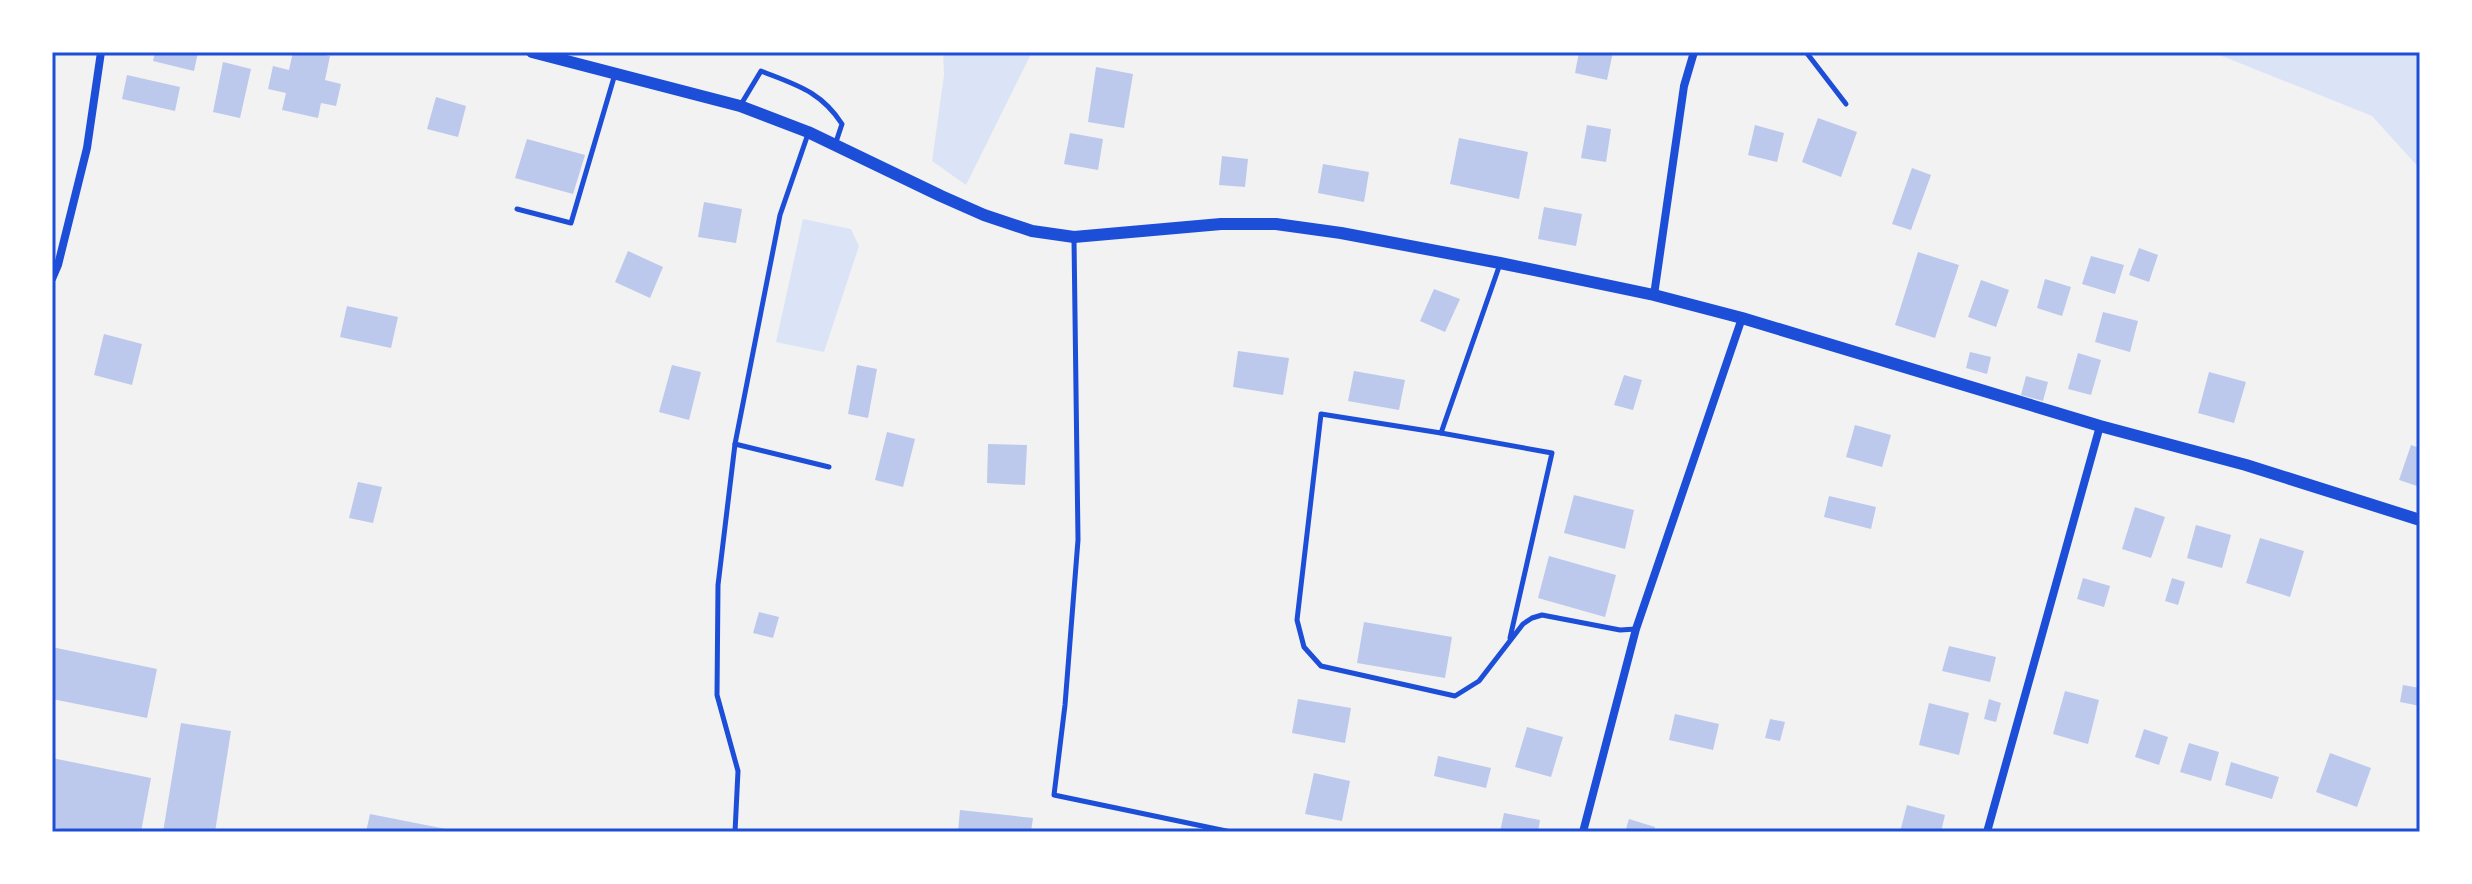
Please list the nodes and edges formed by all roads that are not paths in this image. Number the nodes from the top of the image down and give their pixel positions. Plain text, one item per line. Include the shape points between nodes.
1 (101, 52) edge
2 (532, 52) edge
3 (1694, 52) edge
4 (1806, 52) edge
5 (615, 73) junction
6 (1846, 104) dead end
7 (740, 106) junction
8 (808, 132) junction
9 (835, 146) junction
10 (517, 209) dead end
11 (1074, 237) junction
12 (1500, 263) junction
13 (52, 279) edge
14 (1654, 295) junction
15 (1742, 318) junction
16 (2100, 426) junction
17 (1441, 433) junction
18 (735, 444) junction
19 (829, 467) dead end
20 (2420, 520) edge
21 (1636, 629) junction
22 (1509, 642) junction
23 (735, 832) edge
24 (1231, 832) edge
25 (1583, 832) edge
26 (1987, 832) edge

1 - 13 street via 87,148
2 - 5 street
3 - 14 street via 1684,86
4 - 6 lane
5 - 7 street
5 - 10 lane via 571,223
7 - 8 street
7 - 9 lane via 761,71 813,91 842,124
8 - 9 street
8 - 18 lane via 780,215
9 - 11 street via 984,215 1032,231
11 - 12 street via 1276,224
11 - 24 lane via 1078,540 1054,795
12 - 14 street
12 - 17 lane
14 - 15 street
15 - 16 street
15 - 21 street
16 - 20 street
16 - 26 street
17 - 22 lane via 1552,453
17 - 22 lane via 1321,414 1297,620 1304,647 1321,666 1455,696 1479,681
18 - 19 lane
18 - 23 lane via 718,585 717,695 738,771
21 - 22 lane via 1542,615 1523,624
21 - 25 street

